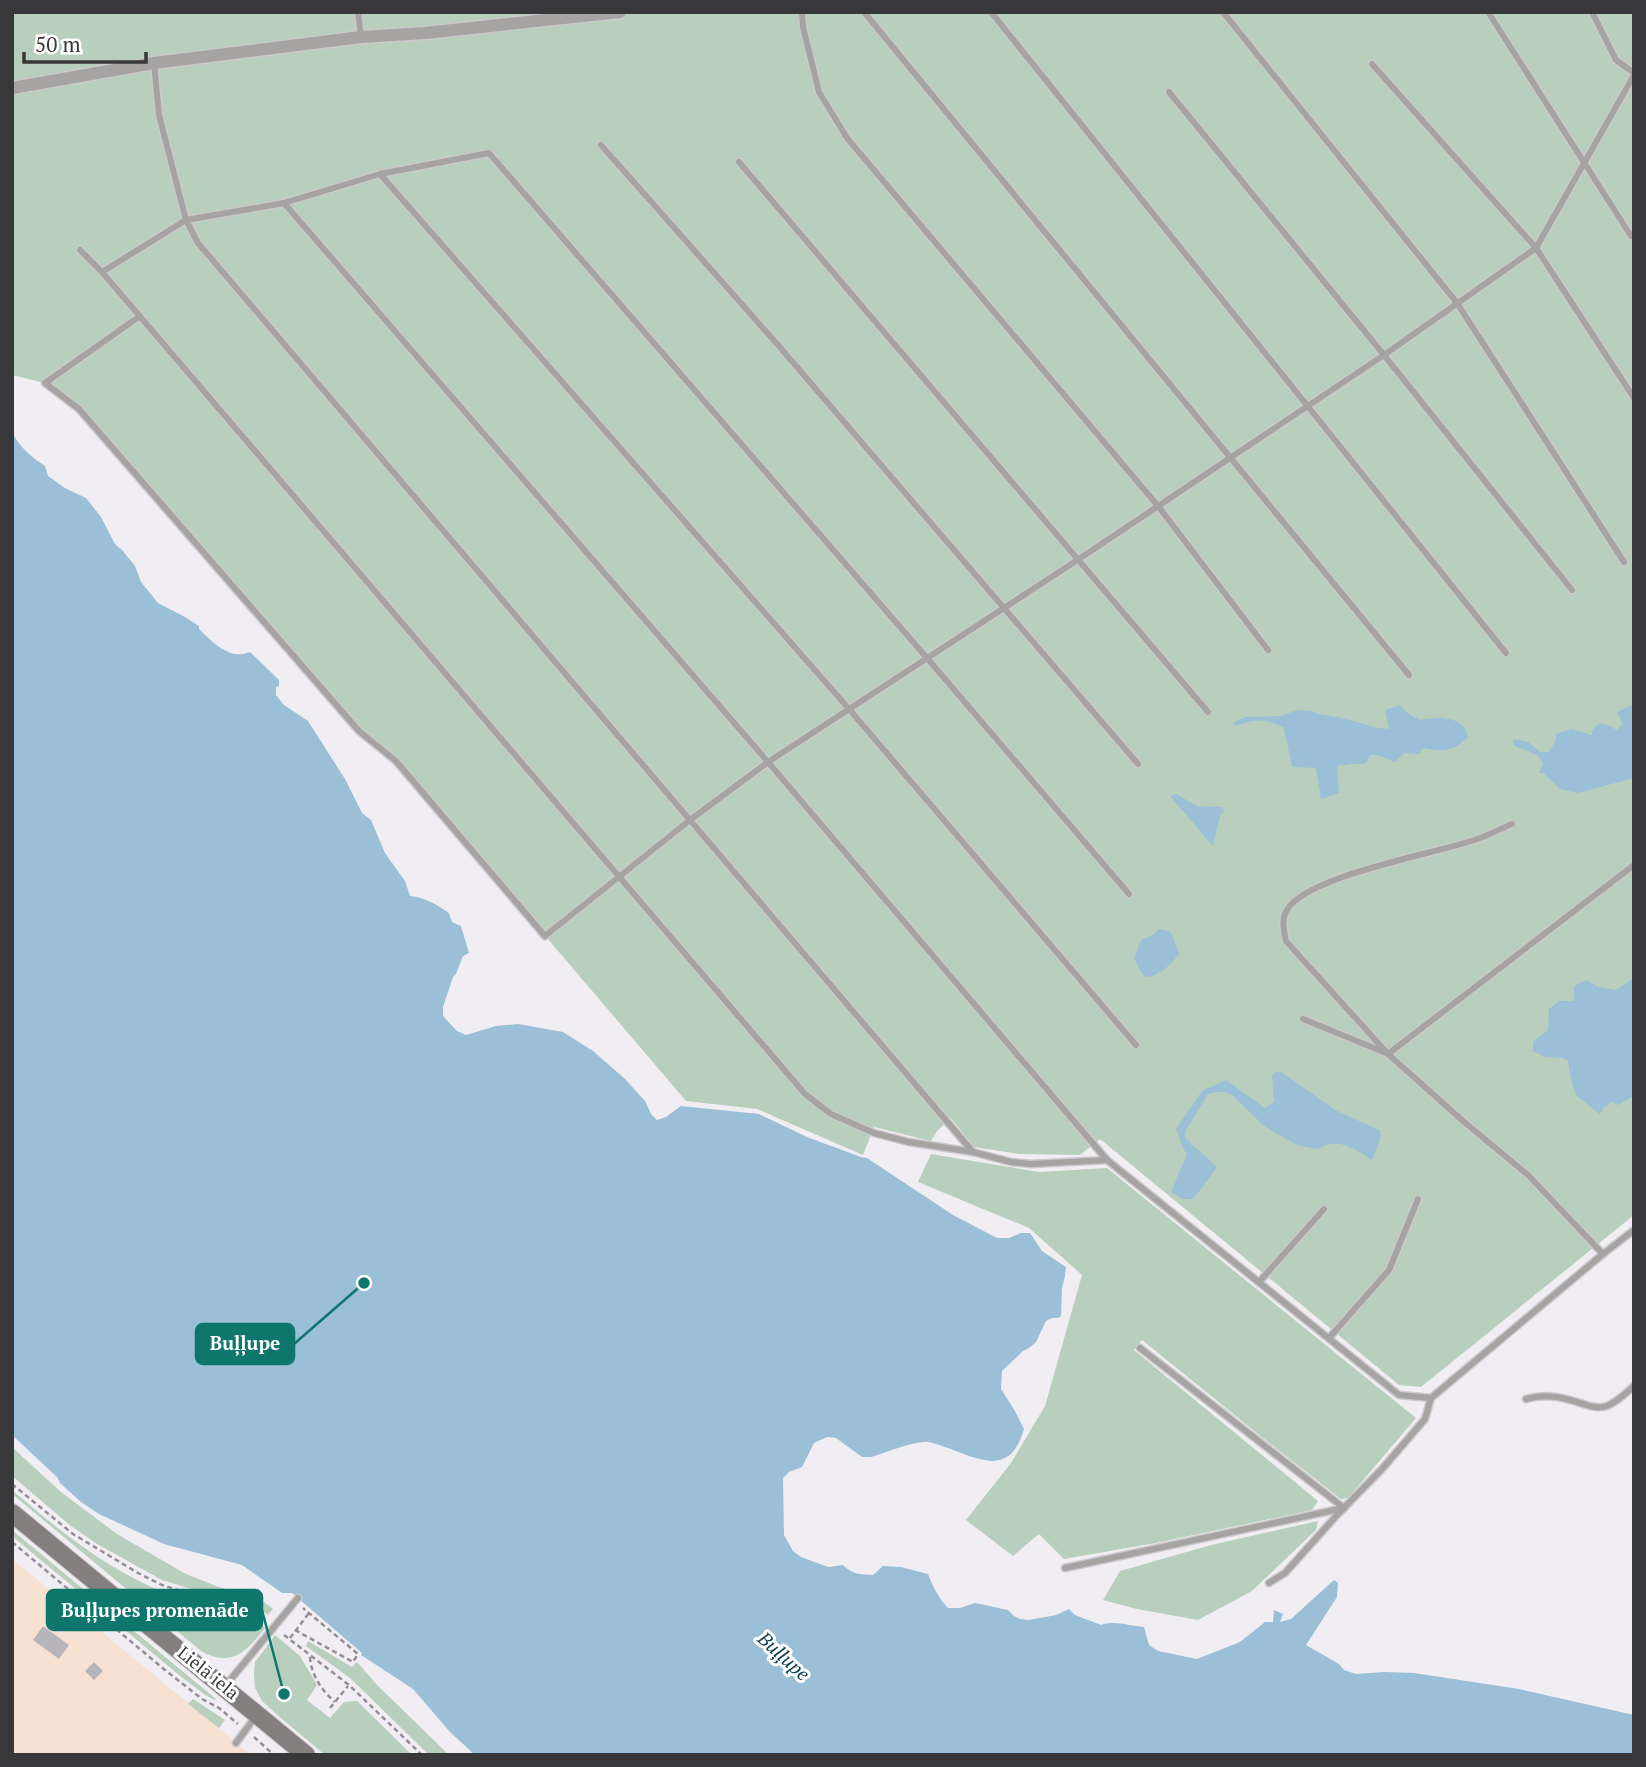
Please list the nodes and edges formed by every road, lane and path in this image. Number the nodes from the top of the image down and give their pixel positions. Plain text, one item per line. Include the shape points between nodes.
1 (358, 12) edge
2 (620, 12) edge
3 (802, 12) edge
4 (864, 12) edge
5 (991, 12) edge
6 (1223, 12) edge
7 (1488, 12) edge
8 (1591, 12) edge
9 (360, 37) junction
10 (154, 64) junction
11 (1372, 64) dead end
12 (1634, 74) edge
13 (12, 88) edge
14 (1169, 92) dead end
15 (601, 145) dead end
16 (740, 162) dead end
17 (1584, 163) junction
18 (380, 174) junction
19 (284, 203) junction
20 (186, 220) junction
21 (1631, 236) dead end
22 (1536, 247) junction
23 (80, 250) dead end
24 (102, 272) junction
25 (1457, 303) junction
26 (140, 316) junction
27 (1384, 355) junction
28 (1634, 398) edge
29 (1307, 407) junction
30 (1231, 457) junction
31 (1158, 506) junction
32 (1079, 559) junction
33 (1624, 562) dead end
34 (1572, 590) dead end
35 (1005, 608) junction
36 (1268, 650) dead end
37 (1506, 653) dead end
38 (927, 658) junction
39 (1409, 675) dead end
40 (849, 709) junction
41 (1208, 712) dead end
42 (768, 762) junction
43 (1138, 764) dead end
44 (690, 820) junction
45 (1512, 824) dead end
46 (1634, 865) edge
47 (619, 877) junction
48 (1129, 894) dead end
49 (1303, 1019) dead end
50 (1136, 1045) dead end
51 (1388, 1054) junction
52 (973, 1152) junction
53 (1107, 1160) junction
54 (1418, 1199) dead end
55 (1324, 1209) dead end
56 (1634, 1230) edge
57 (1602, 1254) junction
58 (1259, 1282) junction
59 (1329, 1338) junction
60 (1140, 1348) dead end
61 (1634, 1386) edge
62 (1431, 1398) junction
63 (1526, 1399) dead end
64 (12, 1483) edge
65 (1344, 1508) junction
66 (12, 1513) edge
67 (12, 1542) edge
68 (1065, 1567) dead end
69 (1269, 1583) dead end
70 (299, 1601) joint
71 (309, 1613) junction
72 (274, 1627) junction
73 (295, 1630) junction
74 (289, 1639) junction
75 (310, 1655) junction
76 (349, 1685) junction
77 (224, 1687) junction
78 (335, 1702) junction
79 (330, 1708) dead end
80 (257, 1714) junction
81 (246, 1730) junction
82 (236, 1743) dead end
83 (274, 1755) edge
84 (306, 1755) edge
85 (422, 1755) edge

1 - 9 lane
2 - 9 street
3 - 31 lane via 818,92 847,138
4 - 30 lane
5 - 29 lane
6 - 25 lane
7 - 17 lane
8 - 12 lane via 1616,60
9 - 10 street
10 - 13 street
10 - 20 lane via 159,115
11 - 22 lane
12 - 17 lane
14 - 27 lane
15 - 35 lane
16 - 32 lane
17 - 21 lane
17 - 22 lane
18 - 19 lane
18 - 38 lane via 489,153
18 - 40 lane
19 - 20 lane
19 - 42 lane
20 - 24 lane
20 - 44 lane via 198,243
22 - 25 lane
22 - 28 lane
23 - 24 lane
24 - 26 lane
25 - 27 lane
25 - 33 lane
26 - 47 lane
26 - 47 lane via 45,383 79,409 359,731 396,761 545,936
27 - 29 lane
27 - 34 lane
29 - 30 lane
29 - 37 lane
30 - 31 lane
30 - 39 lane
31 - 32 lane
31 - 36 lane
32 - 35 lane
32 - 41 lane
35 - 38 lane
35 - 43 lane
38 - 40 lane
38 - 48 lane
40 - 42 lane
40 - 50 lane
42 - 44 lane
42 - 53 lane
44 - 47 lane
44 - 52 lane
45 - 51 lane via 1478,839 1328,881 1304,892 1287,909 1283,924 1286,941
46 - 51 lane
47 - 52 lane via 805,1094 831,1114 874,1133
49 - 51 lane
51 - 57 lane via 1528,1175
52 - 53 lane via 1031,1164
53 - 58 lane
54 - 59 lane via 1389,1270
55 - 58 lane
56 - 57 lane
57 - 62 lane
58 - 59 lane
59 - 62 lane via 1399,1395
60 - 65 lane
61 - 63 lane via 1606,1407 1553,1396
62 - 65 lane via 1425,1419
64 - 72 path via 73,1534 138,1573 260,1616
65 - 68 lane
65 - 69 lane via 1285,1573
66 - 77 main road, Lielā iela
67 - 81 path via 165,1670
70 - 71 path
70 - 72 lane
71 - 73 path
71 - 73 path via 358,1654 353,1662
72 - 74 path
72 - 77 lane
73 - 74 path
74 - 75 path
75 - 76 path
75 - 78 path via 323,1691
76 - 78 path
76 - 85 path
77 - 80 main road, Lielā iela
78 - 79 path
80 - 81 lane
80 - 84 main road, Lielā iela
81 - 82 lane
81 - 83 path

